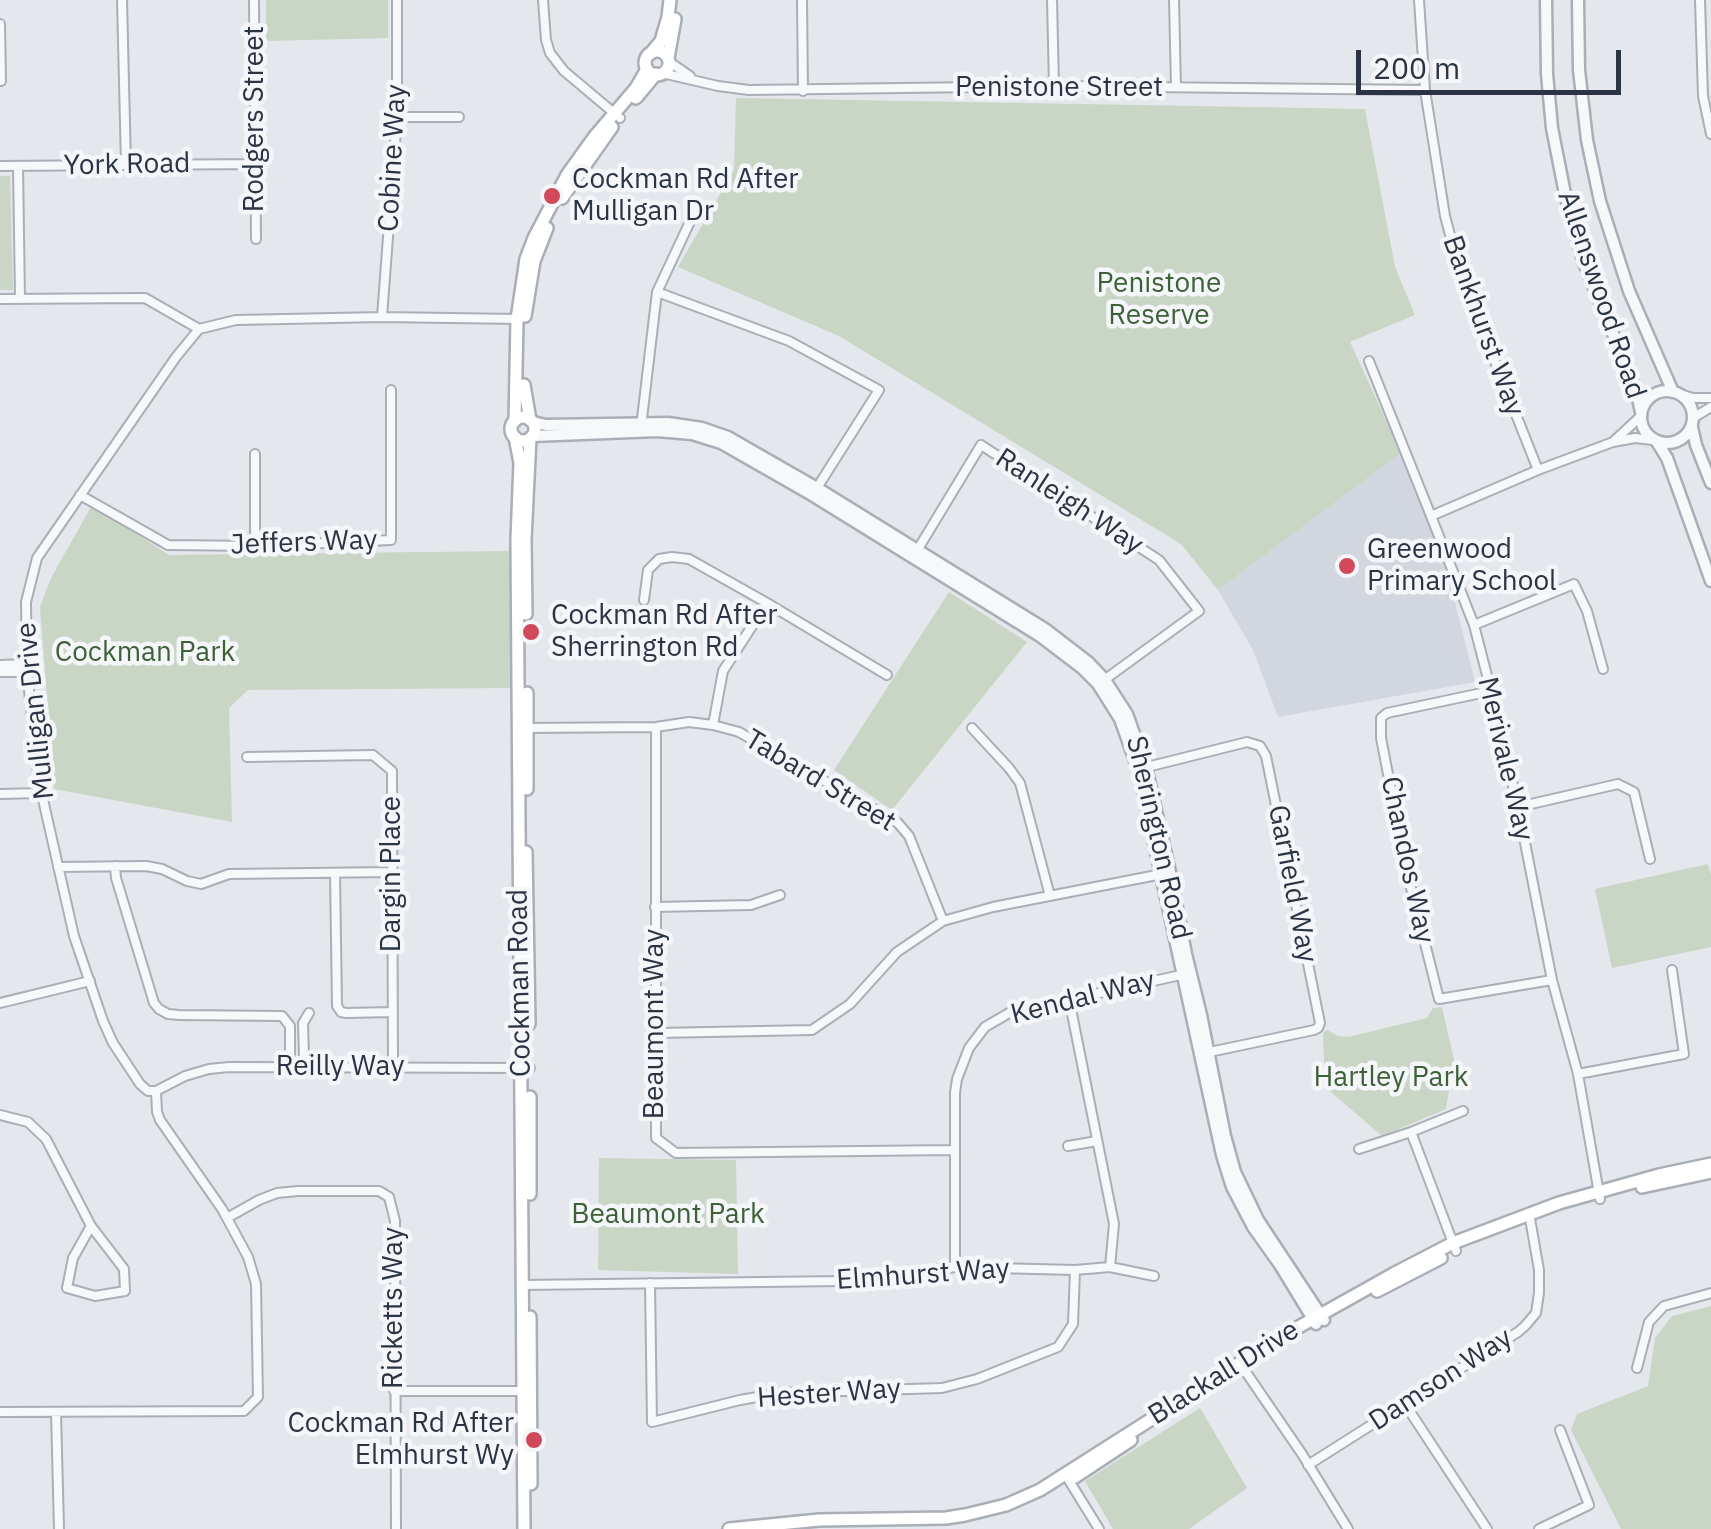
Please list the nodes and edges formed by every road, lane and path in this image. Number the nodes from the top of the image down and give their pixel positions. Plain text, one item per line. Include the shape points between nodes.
1 (122, 0) edge
2 (254, 0) edge
3 (397, 0) edge
4 (543, 0) edge
5 (674, 0) edge
6 (802, 0) edge
7 (1052, 0) edge
8 (1174, 0) edge
9 (1419, 0) edge
10 (1546, 0) edge
11 (1578, 0) edge
12 (1700, 0) edge
13 (0, 24) edge
14 (650, 54) junction
15 (660, 67) junction
16 (1, 81) edge
17 (1054, 86) junction
18 (1176, 87) junction
19 (1425, 90) junction
20 (803, 91) junction
21 (398, 116) junction
22 (616, 116) junction
23 (459, 117) dead end
24 (1711, 134) edge
25 (254, 164) junction
26 (126, 165) junction
27 (0, 166) edge
28 (18, 166) junction
29 (695, 211) dead end
30 (256, 239) dead end
31 (657, 292) junction
32 (0, 299) edge
33 (20, 299) junction
34 (382, 316) junction
35 (521, 319) junction
36 (199, 329) junction
37 (1370, 361) dead end
38 (391, 390) dead end
39 (1676, 393) junction
40 (1711, 398) edge
41 (1711, 406) edge
42 (1641, 414) junction
43 (515, 421) junction
44 (1693, 422) junction
45 (641, 427) junction
46 (531, 429) junction
47 (515, 438) junction
48 (1655, 441) junction
49 (1613, 442) junction
50 (255, 454) dead end
51 (1538, 470) junction
52 (1711, 482) edge
53 (814, 492) junction
54 (80, 495) junction
55 (1431, 516) junction
56 (255, 546) junction
57 (915, 554) junction
58 (1711, 581) edge
59 (644, 600) dead end
60 (767, 602) junction
61 (1474, 625) junction
62 (0, 668) edge
63 (27, 668) junction
64 (1603, 668) dead end
65 (887, 676) dead end
66 (1102, 682) junction
67 (1490, 690) junction
68 (714, 724) junction
69 (656, 726) junction
70 (523, 728) junction
71 (972, 728) dead end
72 (247, 757) dead end
73 (1142, 768) junction
74 (42, 793) junction
75 (0, 794) edge
76 (1518, 807) junction
77 (1650, 859) dead end
78 (114, 866) junction
79 (58, 867) junction
80 (392, 872) junction
81 (335, 873) junction
82 (1166, 873) junction
83 (780, 895) dead end
84 (1050, 896) junction
85 (655, 907) junction
86 (943, 921) junction
87 (1672, 970) dead end
88 (1186, 973) junction
89 (1552, 980) junction
90 (90, 981) junction
91 (1069, 999) junction
92 (0, 1003) edge
93 (393, 1012) junction
94 (309, 1013) dead end
95 (657, 1033) junction
96 (1204, 1053) junction
97 (304, 1057) dead end
98 (290, 1067) junction
99 (393, 1067) junction
100 (526, 1068) junction
101 (1578, 1074) junction
102 (156, 1091) junction
103 (1463, 1112) dead end
104 (0, 1115) edge
105 (1411, 1132) junction
106 (1097, 1140) junction
107 (1068, 1146) dead end
108 (1359, 1148) dead end
109 (954, 1150) junction
110 (1711, 1168) edge
111 (1599, 1195) junction
112 (1530, 1217) junction
113 (227, 1218) junction
114 (91, 1226) junction
115 (1455, 1247) junction
116 (955, 1267) junction
117 (1110, 1267) junction
118 (1075, 1270) junction
119 (1154, 1276) dead end
120 (650, 1283) junction
121 (526, 1284) junction
122 (1711, 1293) edge
123 (1318, 1319) junction
124 (1241, 1365) junction
125 (1637, 1368) dead end
126 (394, 1392) junction
127 (526, 1392) junction
128 (1405, 1404) junction
129 (0, 1412) edge
130 (56, 1412) junction
131 (1560, 1430) dead end
132 (1308, 1464) junction
133 (1067, 1478) junction
134 (58, 1529) edge
135 (396, 1529) edge
136 (527, 1529) edge
137 (729, 1529) edge
138 (805, 1529) edge
139 (1100, 1529) edge
140 (1348, 1529) edge
141 (1487, 1529) edge
142 (1538, 1529) edge

1 - 26 street
2 - 25 street, Rodgers Street
3 - 21 street, Cobine Way
4 - 22 street via 550,53
5 - 14 main road
5 - 15 main road
6 - 20 street
7 - 17 street
8 - 18 street
9 - 19 street, Bankhurst Way
10 - 42 street, Allenswood Road via 1546,74 1565,194
11 - 39 street, Allenswood Road via 1579,70 1600,201 1629,291
12 - 24 street
13 - 16 street
14 - 15 main road via 646,59
14 - 15 main road via 660,51
15 - 20 street, Penistone Street via 718,86
15 - 22 main road, Cockman Road
17 - 18 street, Penistone Street
17 - 20 street, Penistone Street
18 - 19 street, Penistone Street
19 - 51 street, Bankhurst Way via 1461,276
21 - 23 street
21 - 34 street, Cobine Way
22 - 35 main road, Cockman Road via 567,175 534,238
25 - 26 street, York Road
25 - 30 street, Rodgers Street
26 - 28 street, York Road
27 - 28 street, York Road
28 - 33 street
29 - 31 street
31 - 45 street
31 - 53 street via 789,341 879,390
32 - 33 street
33 - 36 street via 145,298
34 - 35 street
34 - 36 street via 236,320
35 - 43 main road, Cockman Road
35 - 46 main road, Cockman Road
36 - 54 street, Mulligan Drive
37 - 55 street, Merivale Way
38 - 56 street, Jeffers Way via 391,540
39 - 40 street
39 - 42 street via 1652,396
39 - 44 street via 1690,404
41 - 44 street
42 - 48 street
42 - 49 street
43 - 46 main road via 522,418
43 - 47 main road
44 - 48 street via 1678,441
44 - 52 street
45 - 46 street, Sherington Road
45 - 53 street, Sherington Road via 716,432
46 - 47 main road via 522,441
46 - 70 main road, Cockman Road
47 - 70 main road, Cockman Road
48 - 49 street
48 - 58 street
49 - 51 street
50 - 56 street
51 - 55 street
53 - 57 street, Sherington Road
54 - 56 street, Jeffers Way via 168,545
54 - 63 street, Mulligan Drive via 37,558 30,580
55 - 61 street, Merivale Way
57 - 66 street, Sherington Road via 1045,629
57 - 66 street, Ranleigh Way via 980,445 1159,560 1199,612
59 - 60 street via 648,570 672,557 689,559
60 - 65 street
60 - 68 street via 723,671
61 - 64 street via 1574,584
61 - 67 street, Merivale Way
62 - 63 street
63 - 74 street, Mulligan Drive
66 - 73 street, Sherington Road via 1127,714
67 - 76 street, Merivale Way
67 - 89 street, Chandos Way via 1382,718 1407,872 1440,1000
68 - 69 street, Tabard Street
68 - 86 street, Tabard Street via 898,823
69 - 70 street, Tabard Street
69 - 85 street, Beaumont Way
70 - 100 main road, Cockman Road via 518,878
71 - 84 street via 1020,784
72 - 80 street, Dargin Place via 374,755 392,770
73 - 82 street, Sherington Road
73 - 96 street, Garfield Way via 1247,742 1266,756 1320,1023 1314,1030
74 - 75 street
74 - 79 street, Mulligan Drive
76 - 77 street via 1618,784 1634,792
76 - 89 street, Merivale Way
78 - 79 street
78 - 81 street via 162,868 202,884 229,874
78 - 98 street via 159,1009 282,1016 290,1026
79 - 90 street, Mulligan Drive
80 - 81 street
80 - 93 street, Dargin Place
81 - 93 street via 337,1006 341,1012
82 - 84 street
82 - 88 street, Sherington Road
83 - 85 street via 751,905
84 - 86 street
85 - 95 street, Beaumont Way
86 - 95 street via 897,952 850,1004 812,1030
87 - 101 street via 1684,1054
88 - 91 street, Kendal Way
88 - 96 street, Sherington Road
89 - 101 street, Merivale Way
90 - 92 street
90 - 102 street, Mulligan Drive via 113,1043 140,1084
91 - 106 street
91 - 109 street, Kendal Way via 1009,1013 968,1048 957,1079
93 - 99 street, Dargin Place
94 - 97 street
95 - 109 street, Beaumont Way via 656,1138 676,1152
96 - 123 street, Sherington Road via 1232,1187
98 - 99 street, Reilly Way
98 - 102 street, Reilly Way via 209,1069
99 - 100 street, Reilly Way
100 - 121 main road, Cockman Road
101 - 111 street, Merivale Way
102 - 113 street, Mulligan Drive via 160,1120
103 - 105 street
104 - 114 street via 28,1122 46,1139
105 - 108 street
105 - 115 street
106 - 107 street
106 - 117 street via 1114,1224
109 - 116 street, Kendal Way
110 - 111 main road, Blackall Drive
111 - 112 main road, Blackall Drive
112 - 115 main road, Blackall Drive
112 - 128 street, Damson Way via 1539,1270 1536,1313 1518,1332
113 - 126 street, Ricketts Way via 277,1193 379,1191 389,1197 396,1220
113 - 130 street, Mulligan Drive via 256,1284 258,1396 244,1411
114 - 114 street via 124,1268 125,1291 95,1296 67,1288 73,1258
115 - 123 main road, Blackall Drive
116 - 118 street, Elmhurst Way
116 - 120 street, Elmhurst Way via 843,1281
117 - 118 street, Elmhurst Way
117 - 119 street
118 - 120 street, Hester Way via 1073,1324 1058,1347 977,1379 942,1388 780,1394 652,1422
120 - 121 street, Elmhurst Way
121 - 127 main road, Cockman Road
122 - 125 street via 1664,1306 1649,1322
123 - 124 main road, Blackall Drive
124 - 132 street
124 - 133 main road, Blackall Drive
126 - 127 street
126 - 135 street, Ricketts Way
127 - 136 main road, Cockman Road
128 - 132 street, Damson Way
128 - 141 street
129 - 130 street
130 - 134 street
131 - 142 street via 1589,1505
132 - 140 street
133 - 137 main road, Blackall Drive via 965,1516
133 - 138 main road, Blackall Drive via 1036,1500 985,1519
133 - 139 street

